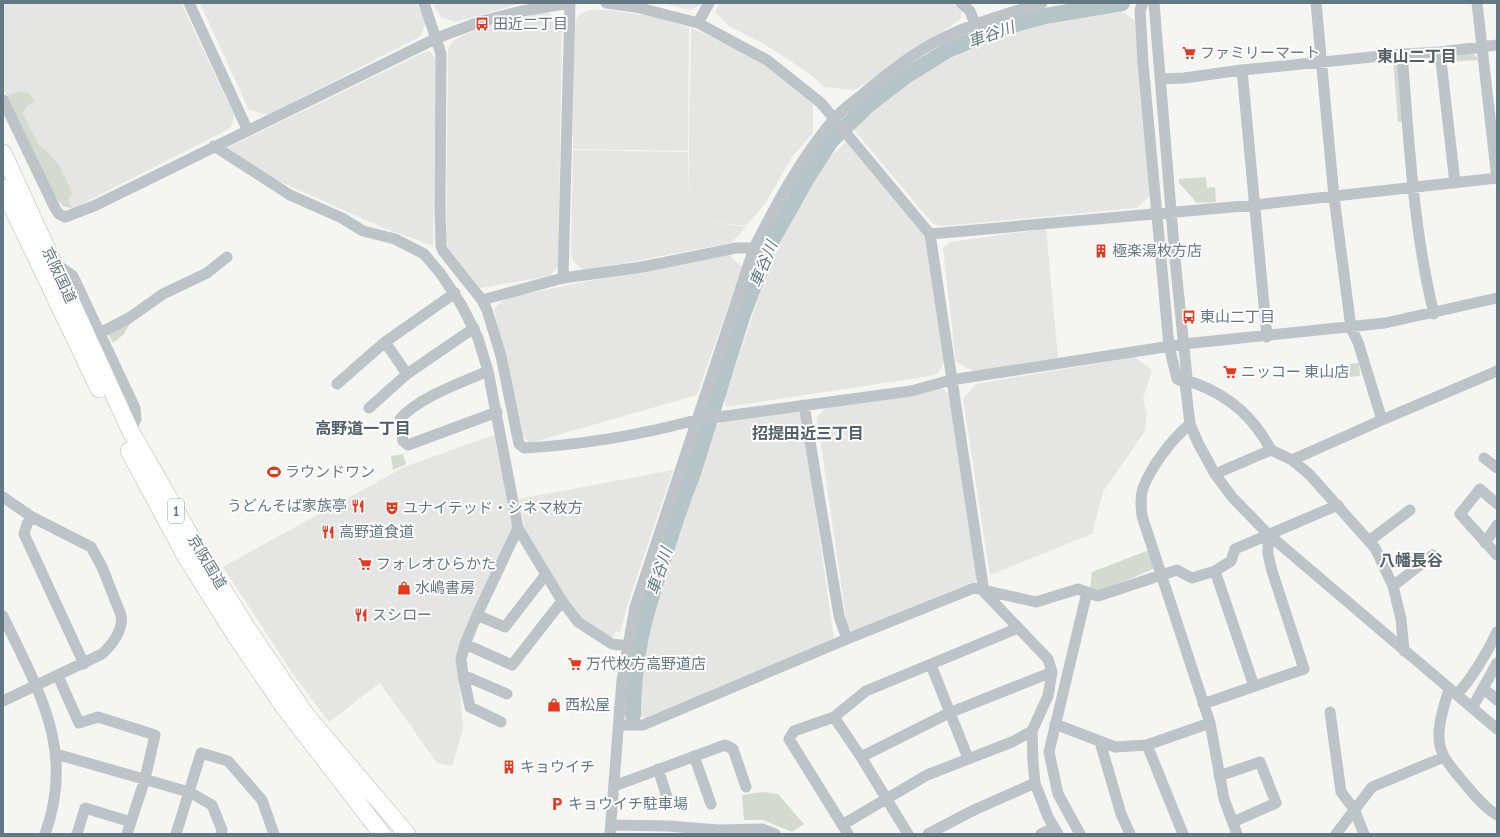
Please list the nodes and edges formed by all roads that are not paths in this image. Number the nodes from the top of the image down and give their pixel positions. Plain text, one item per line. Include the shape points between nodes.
1 (189, 3) edge
2 (424, 3) edge
3 (570, 3) edge
4 (606, 3) edge
5 (709, 3) edge
6 (961, 3) edge
7 (1042, 3) edge
8 (1143, 3) edge
9 (1154, 3) edge
10 (1316, 3) edge
11 (1477, 3) edge
12 (698, 24) junction
13 (975, 24) junction
14 (437, 38) junction
15 (1497, 45) edge
16 (1482, 47) junction
17 (1440, 52) junction
18 (1402, 54) junction
19 (1321, 62) junction
20 (1242, 70) junction
21 (1160, 79) junction
22 (3, 100) edge
23 (837, 123) junction
24 (248, 131) junction
25 (214, 146) junction
26 (3, 153) edge
27 (1497, 179) edge
28 (1455, 183) junction
29 (3, 188) edge
30 (1413, 188) junction
31 (1334, 197) junction
32 (1255, 205) junction
33 (1171, 212) junction
34 (1157, 213) junction
35 (930, 234) junction
36 (754, 248) junction
37 (227, 257) dead end
38 (53, 261) junction
39 (563, 278) junction
40 (455, 293) junction
41 (1497, 298) edge
42 (482, 300) junction
43 (1434, 314) junction
44 (474, 328) junction
45 (1351, 328) junction
46 (100, 333) junction
47 (1267, 337) junction
48 (385, 342) junction
49 (1184, 344) junction
50 (1169, 346) junction
51 (488, 371) junction
52 (1497, 371) edge
53 (407, 374) junction
54 (951, 380) junction
55 (1185, 382) junction
56 (337, 384) dead end
57 (804, 405) junction
58 (369, 408) dead end
59 (497, 412) junction
60 (700, 419) junction
61 (1382, 420) junction
62 (1190, 424) junction
63 (130, 430) junction
64 (1271, 450) junction
65 (1484, 458) dead end
66 (1292, 460) junction
67 (1497, 468) edge
68 (1215, 474) junction
69 (3, 497) edge
70 (1497, 504) edge
71 (1338, 505) junction
72 (1410, 510) dead end
73 (32, 517) junction
74 (1497, 525) edge
75 (518, 528) junction
76 (1268, 534) junction
77 (1369, 541) junction
78 (1485, 543) junction
79 (1433, 555) dead end
80 (1497, 555) edge
81 (1215, 570) junction
82 (546, 574) junction
83 (1161, 574) junction
84 (1393, 586) junction
85 (984, 592) junction
86 (1087, 592) junction
87 (562, 601) junction
88 (477, 615) junction
89 (3, 616) edge
90 (1018, 628) junction
91 (1497, 632) edge
92 (846, 639) junction
93 (465, 644) junction
94 (628, 646) junction
95 (1404, 651) junction
96 (1497, 663) edge
97 (84, 664) junction
98 (931, 665) junction
99 (1052, 672) junction
100 (463, 675) junction
101 (58, 676) junction
102 (36, 686) junction
103 (1254, 686) junction
104 (1483, 688) junction
105 (1453, 692) junction
106 (507, 694) dead end
107 (1497, 700) edge
108 (3, 701) edge
109 (1203, 704) junction
110 (1472, 708) junction
111 (1330, 712) dead end
112 (950, 713) junction
113 (834, 716) junction
114 (501, 722) dead end
115 (1055, 724) junction
116 (1210, 724) junction
117 (619, 725) junction
118 (1497, 729) edge
119 (1032, 731) junction
120 (1100, 742) junction
121 (1148, 745) junction
122 (56, 754) junction
123 (694, 756) junction
124 (861, 757) junction
125 (1444, 757) junction
126 (968, 758) junction
127 (658, 769) junction
128 (1219, 776) junction
129 (145, 779) junction
130 (1035, 784) junction
131 (614, 786) junction
132 (746, 787) dead end
133 (189, 792) junction
134 (885, 798) junction
135 (668, 800) dead end
136 (711, 804) dead end
137 (1354, 809) junction
138 (1497, 815) edge
139 (131, 822) junction
140 (1233, 822) junction
141 (845, 829) edge
142 (611, 830) edge
143 (666, 830) edge
144 (1056, 831) edge
145 (718, 832) edge
146 (45, 834) edge
147 (77, 834) edge
148 (128, 834) edge
149 (176, 834) edge
150 (221, 834) edge
151 (274, 834) edge
152 (382, 834) edge
153 (407, 834) edge
154 (775, 834) edge
155 (908, 834) edge
156 (928, 834) edge
157 (1040, 834) edge
158 (1080, 834) edge
159 (1130, 834) edge
160 (1183, 834) edge
161 (1237, 834) edge
162 (1336, 834) edge
163 (1364, 834) edge

1 - 24 street
2 - 14 street
3 - 14 street via 482,21
3 - 39 street
4 - 12 street via 636,7
5 - 12 street
6 - 13 street via 970,11
7 - 13 street
8 - 34 street via 1140,10 1143,63
9 - 21 street
10 - 19 street
11 - 16 street
12 - 23 street via 767,60 821,103
13 - 23 street via 911,57
14 - 24 street
14 - 42 street via 441,54 441,246
15 - 16 street
16 - 17 street
16 - 27 street
17 - 18 street
17 - 28 street
18 - 19 street
18 - 30 street
19 - 20 street
19 - 31 street
20 - 21 street
20 - 32 street
21 - 33 street
22 - 25 street via 55,208 65,217 94,206
23 - 35 street
23 - 36 street via 796,173
24 - 25 street
25 - 40 street via 290,195 342,218 363,231 395,239 424,254
26 - 38 highway, 京阪国道 / 1
27 - 28 street
28 - 30 street
29 - 152 highway, 京阪国道 / 1 via 120,434 186,557 284,708
30 - 31 street
30 - 43 street
31 - 32 street
31 - 45 street
32 - 33 street
32 - 47 street
33 - 34 street
33 - 49 street
34 - 35 street
34 - 50 street
35 - 54 street
36 - 39 street via 736,248 642,267
36 - 60 street
37 - 46 street via 207,273 163,294 129,318
38 - 46 street via 73,276
38 - 63 highway, 京阪国道 / 1
39 - 42 street
40 - 44 street
40 - 48 street
41 - 43 street
42 - 60 street via 501,356 519,444 524,448 556,446 664,428
43 - 45 street
44 - 51 street
44 - 53 street
45 - 47 street
45 - 61 street via 1358,342
46 - 63 street via 135,408 136,419
47 - 49 street
48 - 53 street
48 - 56 street
49 - 50 street
49 - 55 street via 1187,377
50 - 54 street
50 - 55 street via 1177,379
51 - 59 street
51 - 59 street via 429,398 406,412 400,419 402,441 408,445
52 - 61 street
53 - 58 street
54 - 57 street via 911,391
54 - 85 street
55 - 62 street
55 - 64 street via 1195,383 1224,396 1240,407
57 - 60 street
57 - 92 street via 839,616
59 - 75 street
60 - 94 street via 635,606
61 - 66 street
62 - 68 street
62 - 83 street via 1178,434 1155,466 1143,488 1140,502
63 - 153 highway, 京阪国道 / 1 via 203,558 306,715
64 - 66 street
64 - 68 street
65 - 67 street
66 - 71 street
68 - 76 street via 1232,497
69 - 73 street
70 - 78 street via 1480,489 1460,514
71 - 76 street
71 - 77 street
72 - 77 street
73 - 97 street via 26,524 24,534
73 - 97 street via 91,547 121,615 123,624 109,648
74 - 78 street
75 - 82 street
75 - 88 street
76 - 81 street via 1235,549 1231,561
76 - 95 street
76 - 103 street via 1268,554 1272,570 1304,668
77 - 84 street via 1376,548
78 - 80 street
79 - 84 street
81 - 83 street via 1192,578 1177,570
81 - 103 street
82 - 87 street
82 - 88 street via 505,627
83 - 86 street via 1098,596
83 - 109 street
84 - 95 street via 1401,619
85 - 86 street via 1036,602 1078,589
85 - 90 street
85 - 92 street via 974,588
86 - 115 street
87 - 93 street via 512,664
87 - 94 street via 578,622 612,644
88 - 93 street
89 - 102 street
90 - 98 street
90 - 99 street via 1048,658
91 - 105 street via 1485,656
92 - 117 street via 643,725
93 - 100 street via 461,659
94 - 117 street via 622,680
95 - 105 street
96 - 104 street
97 - 101 street
98 - 112 street
98 - 113 street via 866,691
99 - 112 street
99 - 119 street via 1048,696
100 - 106 street
100 - 114 street via 470,707
101 - 102 street
101 - 129 street via 79,723 98,717 155,735
102 - 108 street
102 - 122 street via 51,725
103 - 109 street
104 - 107 street
104 - 110 street
105 - 110 street
105 - 125 street via 1440,728
109 - 116 street
110 - 118 street
111 - 137 street via 1341,792
112 - 124 street
112 - 126 street
113 - 124 street
113 - 141 street via 794,731 789,739
115 - 120 street
115 - 158 street via 1049,752 1058,794
116 - 121 street
116 - 128 street
117 - 131 street
119 - 126 street via 1012,742
119 - 130 street
120 - 121 street via 1115,747
120 - 159 street
121 - 160 street
122 - 129 street
122 - 146 street via 54,801
123 - 127 street
123 - 132 street via 725,745 733,749
123 - 136 street
124 - 134 street
125 - 137 street via 1372,787
125 - 138 street via 1489,811
126 - 134 street via 926,775
127 - 131 street
127 - 135 street
128 - 140 street
128 - 140 street via 1260,762 1276,803
129 - 133 street
129 - 139 street
130 - 144 street
130 - 156 street via 974,810
131 - 142 street
133 - 149 street
133 - 150 street via 212,805 222,830
133 - 151 street via 201,753 228,761 262,800
134 - 141 street
134 - 155 street
137 - 162 street
137 - 163 street
139 - 147 street via 85,808
139 - 148 street
140 - 161 street
142 - 143 street
143 - 145 street
144 - 157 street
145 - 154 street via 762,829

